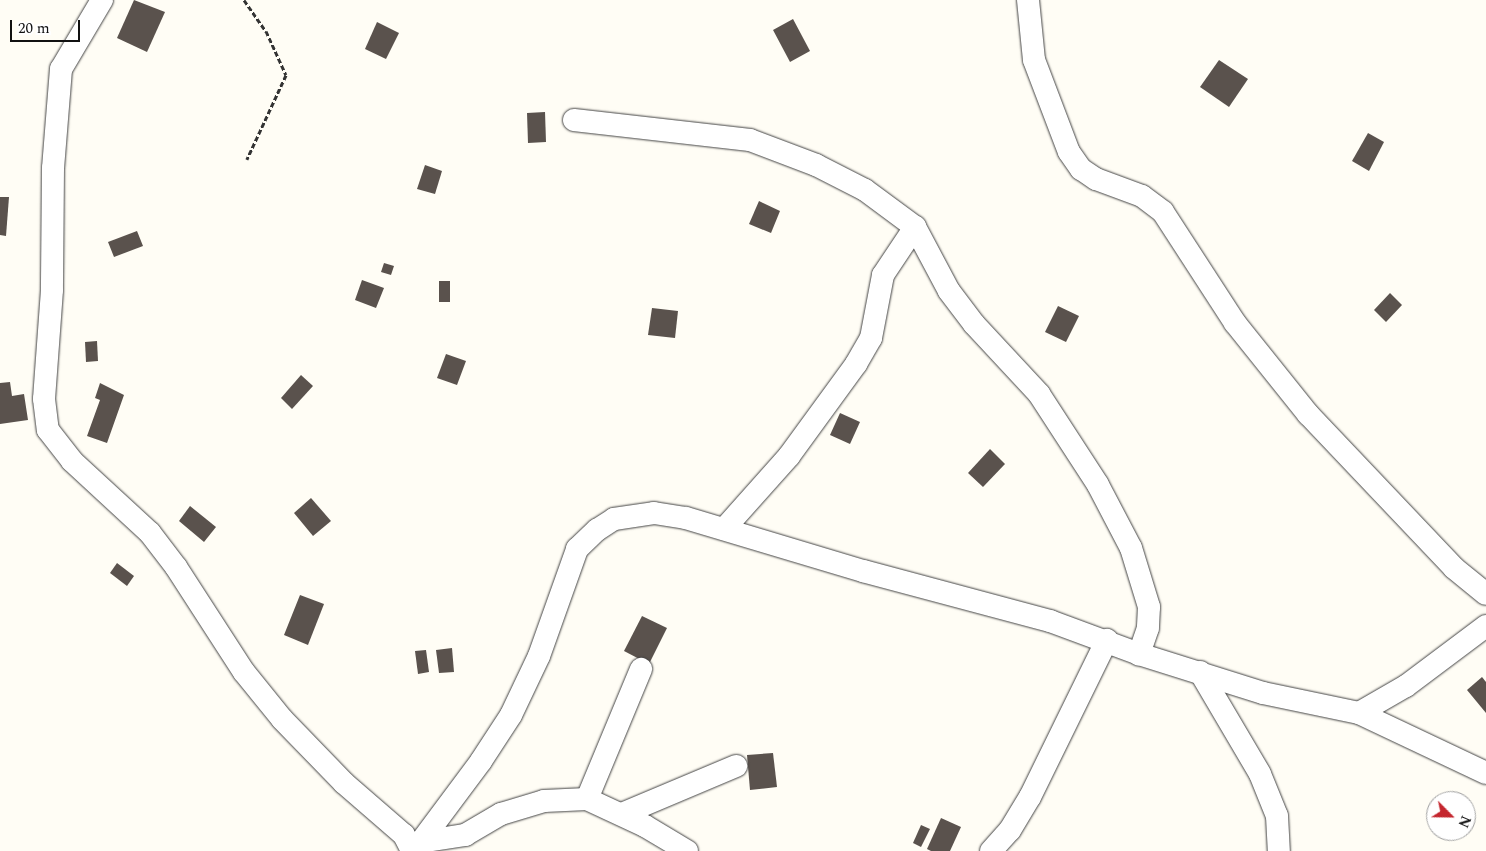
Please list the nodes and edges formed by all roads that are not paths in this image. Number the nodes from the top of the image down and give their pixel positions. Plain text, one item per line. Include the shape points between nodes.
1 (102, 0) edge
2 (1028, 0) edge
3 (574, 120) dead end
4 (915, 227) junction
5 (724, 529) junction
6 (1486, 594) edge
7 (1486, 626) edge
8 (1107, 640) junction
9 (1139, 654) junction
10 (641, 669) dead end
11 (1200, 672) junction
12 (1359, 713) junction
13 (736, 766) dead end
14 (1486, 773) edge
15 (587, 799) junction
16 (622, 814) junction
17 (415, 848) edge
18 (687, 851) edge
19 (990, 851) edge
20 (1279, 851) edge

1 - 17 street via 61,69 53,168 52,281 44,399 48,430 72,461 150,533 244,672 282,719 344,783
2 - 6 street via 1034,60 1069,152 1081,169 1096,179 1142,196 1163,212 1235,324 1308,414 1454,568
3 - 4 street via 750,140 816,165 865,190
4 - 5 street via 883,275 871,338 856,364 789,456
4 - 9 street via 949,291 974,324 1039,394 1098,484 1131,548 1149,607 1148,628
5 - 8 street
5 - 17 street via 654,513 614,519 578,549 539,656 511,715 481,762
7 - 12 street via 1406,686
8 - 9 street
8 - 19 street via 1030,797 1010,830
9 - 11 street
10 - 15 street
11 - 12 street via 1298,703
11 - 20 street via 1260,774 1277,816
12 - 14 street
13 - 16 street
15 - 16 street
15 - 17 street via 544,801 501,814 465,835
16 - 18 street

